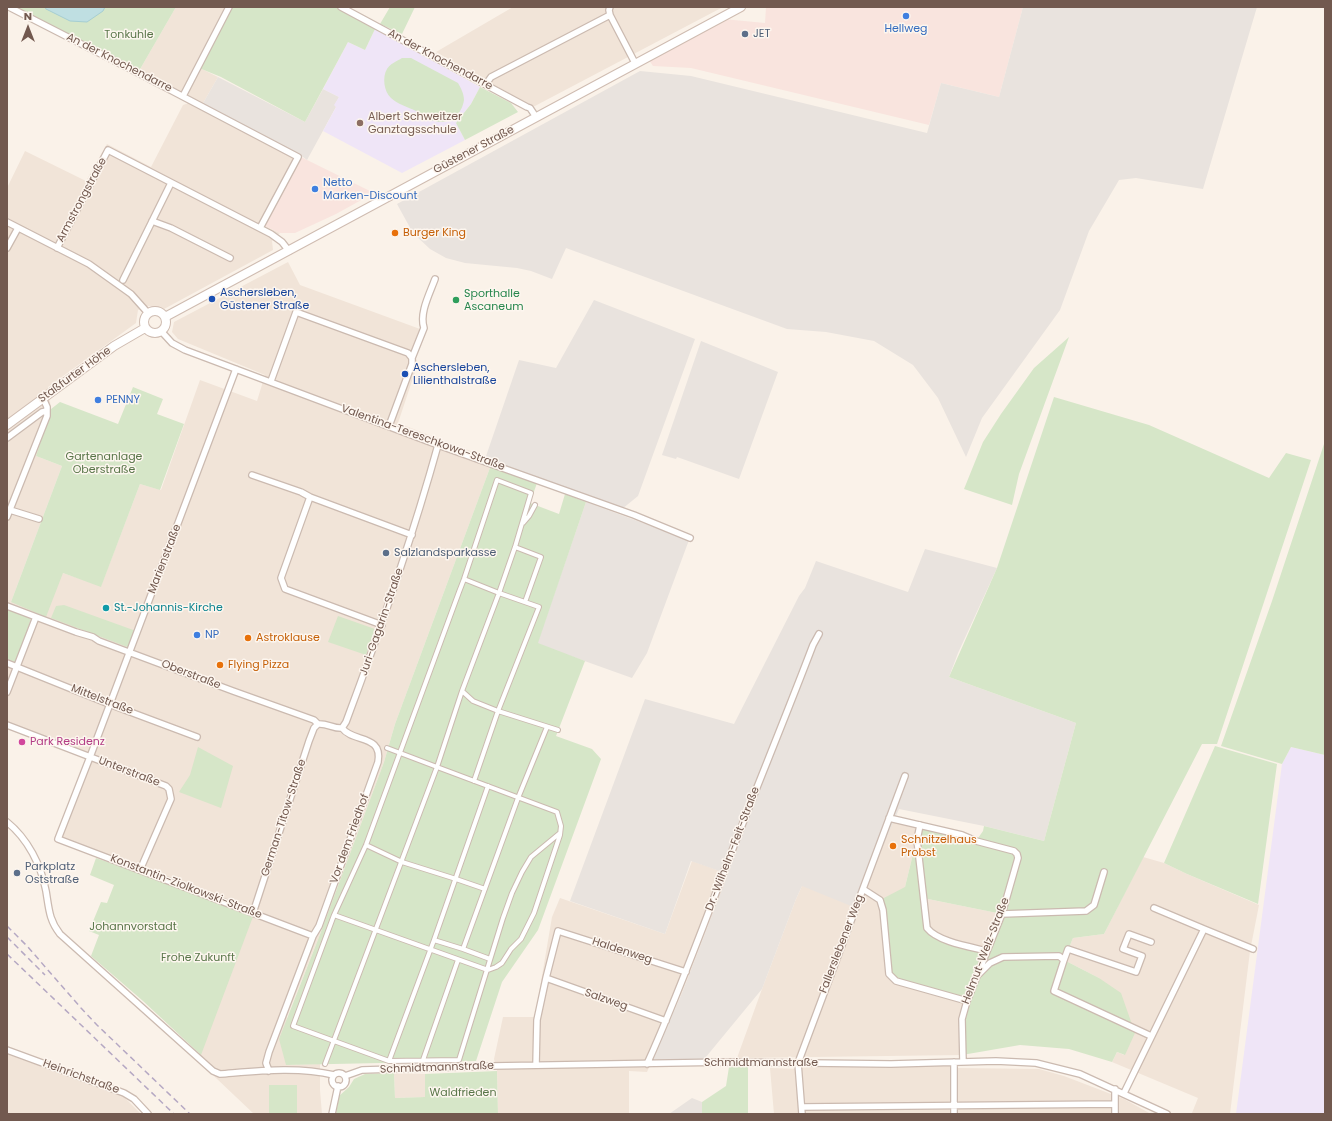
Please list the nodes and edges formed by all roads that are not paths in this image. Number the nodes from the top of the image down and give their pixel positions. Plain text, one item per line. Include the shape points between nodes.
1 (8, 7) edge
2 (229, 7) edge
3 (341, 7) edge
4 (610, 7) edge
5 (740, 7) edge
6 (610, 15) junction
7 (635, 64) junction
8 (486, 84) junction
9 (183, 96) junction
10 (536, 117) junction
11 (171, 183) junction
12 (152, 221) junction
13 (7, 222) edge
14 (18, 228) junction
15 (260, 228) junction
16 (7, 248) edge
17 (57, 248) junction
18 (289, 251) junction
19 (230, 258) dead end
20 (435, 279) dead end
21 (123, 280) dead end
22 (148, 313) junction
23 (165, 317) junction
24 (145, 328) junction
25 (161, 331) junction
26 (412, 358) junction
27 (236, 369) junction
28 (271, 381) junction
29 (43, 398) junction
30 (47, 410) junction
31 (7, 425) edge
32 (389, 426) junction
33 (7, 438) edge
34 (438, 445) junction
35 (252, 475) dead end
36 (310, 497) junction
37 (535, 505) dead end
38 (10, 510) junction
39 (7, 517) edge
40 (39, 520) dead end
41 (522, 524) junction
42 (412, 535) junction
43 (690, 538) dead end
44 (515, 546) junction
45 (464, 579) junction
46 (499, 593) junction
47 (525, 602) junction
48 (7, 606) edge
49 (36, 617) junction
50 (382, 625) junction
51 (819, 634) dead end
52 (130, 652) junction
53 (7, 663) edge
54 (17, 667) junction
55 (462, 690) junction
56 (7, 692) edge
57 (109, 704) junction
58 (498, 711) junction
59 (318, 724) junction
60 (7, 726) edge
61 (547, 727) junction
62 (342, 728) junction
63 (558, 730) dead end
64 (197, 736) dead end
65 (372, 743) joint
66 (387, 748) dead end
67 (399, 753) junction
68 (90, 757) junction
69 (437, 767) junction
70 (905, 776) dead end
71 (474, 781) junction
72 (488, 786) junction
73 (518, 798) junction
74 (890, 818) junction
75 (7, 822) edge
76 (920, 825) junction
77 (560, 833) junction
78 (58, 839) joint
79 (366, 846) junction
80 (402, 862) junction
81 (140, 870) junction
82 (1104, 872) dead end
83 (456, 879) junction
84 (485, 889) junction
85 (863, 889) junction
86 (1154, 908) dead end
87 (253, 913) junction
88 (1002, 914) junction
89 (334, 915) junction
90 (1204, 929) junction
91 (376, 930) junction
92 (313, 936) junction
93 (434, 940) junction
94 (1151, 942) dead end
95 (463, 949) junction
96 (1253, 949) dead end
97 (430, 950) junction
98 (987, 951) junction
99 (490, 959) junction
100 (458, 960) junction
101 (1064, 960) junction
102 (487, 970) junction
103 (686, 972) junction
104 (977, 975) junction
105 (546, 978) junction
106 (967, 1001) junction
107 (666, 1021) junction
108 (1151, 1036) junction
109 (334, 1042) junction
110 (7, 1050) edge
111 (423, 1060) junction
112 (388, 1061) junction
113 (954, 1062) junction
114 (962, 1062) junction
115 (798, 1063) junction
116 (325, 1064) dead end
117 (647, 1064) junction
118 (536, 1065) junction
119 (269, 1071) junction
120 (334, 1075) junction
121 (345, 1076) junction
122 (338, 1086) junction
123 (1115, 1089) junction
124 (1124, 1093) junction
125 (1115, 1104) junction
126 (954, 1105) junction
127 (802, 1107) junction
128 (148, 1114) edge
129 (332, 1114) edge
130 (802, 1114) edge
131 (954, 1114) edge
132 (1115, 1114) edge
133 (1168, 1114) edge

1 - 9 street, An der Knochendarre
2 - 9 street, An der Knochendarre
3 - 8 street, An der Knochendarre
4 - 6 street
5 - 7 main road, Güstener Straße
6 - 7 street
6 - 8 street via 491,77
7 - 10 main road, Güstener Straße
8 - 10 street, An der Knochendarre via 530,108
9 - 15 street via 298,157
10 - 18 main road, Güstener Straße
11 - 12 street
11 - 15 street, Armstrongstraße
11 - 17 street, Armstrongstraße via 108,150
12 - 19 street
12 - 21 street
13 - 14 street
14 - 16 street
14 - 17 street
15 - 18 street, Armstrongstraße via 279,239
17 - 22 street via 89,264 128,292
18 - 23 main road, Güstener Straße
20 - 26 street via 424,311 424,328
22 - 23 main road via 157,311
22 - 24 main road via 144,320
23 - 25 main road via 166,325
24 - 25 main road via 152,333
24 - 29 main road, Staßfurter Höhe via 114,346
25 - 27 street, Valentina-Tereschkowa-Straße via 172,343
26 - 28 street via 408,353 296,312
26 - 32 street
27 - 28 street, Valentina-Tereschkowa-Straße
27 - 52 street, Marienstraße
28 - 32 street, Valentina-Tereschkowa-Straße
29 - 30 street
29 - 31 main road, Staßfurter Höhe
30 - 33 street, Staßfurter Höhe
30 - 38 street via 47,416
32 - 34 street, Valentina-Tereschkowa-Straße
34 - 42 street, Juri-Gagarin-Straße
34 - 43 street, Valentina-Tereschkowa-Straße via 634,515
35 - 36 street
36 - 42 street
36 - 50 street via 281,578 285,589
37 - 41 street
38 - 39 street
38 - 40 street
41 - 44 street
41 - 45 street via 531,493 497,480
42 - 50 street, Juri-Gagarin-Straße
44 - 46 street
44 - 47 street via 541,557
45 - 46 street
45 - 67 street
46 - 47 street
46 - 55 street
47 - 58 street via 539,607
48 - 49 street, Oberstraße
49 - 52 street, Oberstraße
49 - 54 street
50 - 62 street, Juri-Gagarin-Straße
51 - 103 street, Dr.-Wilhelm-Feit-Straße via 730,854
52 - 57 street, Marienstraße
52 - 59 street, Oberstraße via 314,720
53 - 54 street, Mittelstraße
54 - 56 street
54 - 57 street, Mittelstraße
55 - 58 street via 473,701
55 - 69 street
57 - 64 street, Mittelstraße
57 - 68 street, Marienstraße
58 - 61 street
58 - 71 street
59 - 62 street, Oberstraße
59 - 87 street, German-Titow-Straße via 309,741
60 - 68 street, Unterstraße
61 - 63 street
61 - 73 street
62 - 65 street, Oberstraße
65 - 92 street, Vor dem Friedhof via 379,753 378,762 319,926
66 - 67 street
67 - 69 street
67 - 79 street
68 - 78 street, Marienstraße
68 - 81 street, Unterstraße via 169,789 171,799
69 - 71 street
69 - 80 street
70 - 74 street, Fallerslebener Weg
71 - 72 street
72 - 73 street
72 - 83 street
73 - 77 street via 557,812
73 - 84 street
74 - 76 street, Helmut-Welz-Straße
74 - 85 street, Fallerslebener Weg
75 - 119 street via 21,835 35,857 49,914 60,934 213,1071 220,1074
76 - 88 street, Helmut-Welz-Straße via 962,835 1017,854
76 - 98 street via 917,840 927,928 940,937
77 - 99 street via 530,857 512,893
77 - 102 street via 534,912 521,939 502,963
78 - 81 street, Konstantin-Ziolkowski-Straße
79 - 80 street
79 - 89 street
80 - 83 street
80 - 91 street
81 - 87 street, Konstantin-Ziolkowski-Straße
82 - 88 street via 1094,905 1086,911
83 - 84 street
83 - 93 street
84 - 95 street
85 - 106 street via 880,900 889,974 896,981
85 - 115 street, Fallerslebener Weg
86 - 90 street
87 - 92 street, Konstantin-Ziolkowski-Straße
88 - 98 street, Helmut-Welz-Straße
89 - 91 street
89 - 109 street via 293,1026
90 - 96 street
90 - 108 street
91 - 97 street
91 - 109 street
92 - 119 street, Vor dem Friedhof via 269,1052 266,1063
93 - 95 street
93 - 97 street
94 - 101 street via 1129,934 1123,949 1142,956 1136,972 1068,949
95 - 99 street
97 - 100 street
97 - 112 street
98 - 104 street, Helmut-Welz-Straße
99 - 102 street
100 - 102 street
100 - 111 street
101 - 104 street via 1059,956 1003,957 990,963
101 - 108 street via 1054,991
102 - 111 street via 459,1060
103 - 105 street, Haldenweg via 558,931
103 - 107 street, Dr.-Wilhelm-Feit-Straße
104 - 106 street, Helmut-Welz-Straße
105 - 107 street, Salzweg
105 - 118 street via 537,1020
106 - 114 street, Helmut-Welz-Straße via 962,1019
107 - 117 street, Dr.-Wilhelm-Feit-Straße
108 - 124 street
109 - 112 street
109 - 116 street
110 - 128 street, Heinrichstraße via 124,1093
111 - 112 street
113 - 114 street, Schmidtmannstraße
113 - 115 street, Schmidtmannstraße
113 - 126 street
114 - 123 street, Schmidtmannstraße via 1036,1063 1080,1074
115 - 117 street, Schmidtmannstraße
115 - 127 street, Fallerslebener Weg
117 - 118 street, Schmidtmannstraße
118 - 121 street, Schmidtmannstraße via 362,1070
119 - 120 street via 318,1071
120 - 121 street via 340,1073
120 - 122 street via 332,1081
121 - 122 street via 344,1084
122 - 129 street
123 - 124 street, Schmidtmannstraße
123 - 125 street
124 - 133 street, Schmidtmannstraße
125 - 126 street
125 - 132 street
126 - 127 street
126 - 131 street
127 - 130 street, Fallerslebener Weg

